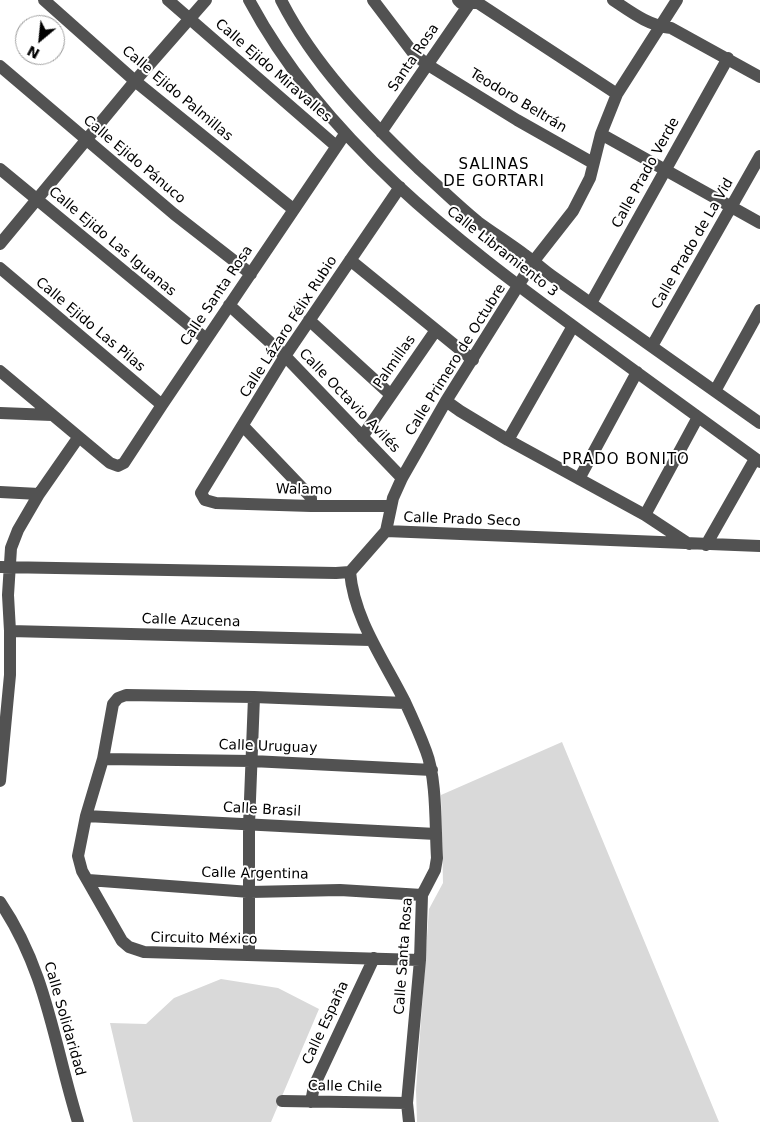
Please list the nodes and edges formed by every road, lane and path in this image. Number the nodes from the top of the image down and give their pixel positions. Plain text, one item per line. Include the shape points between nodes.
1 (44, 0) edge
2 (168, 0) edge
3 (206, 0) edge
4 (249, 0) edge
5 (281, 0) edge
6 (373, 0) edge
7 (613, 0) edge
8 (677, 0) edge
9 (467, 1) edge
10 (190, 18) junction
11 (660, 27) junction
12 (728, 58) junction
13 (428, 65) junction
14 (0, 66) edge
15 (760, 77) edge
16 (136, 81) junction
17 (617, 94) junction
18 (381, 132) junction
19 (345, 134) junction
20 (601, 134) junction
21 (86, 140) junction
22 (336, 146) junction
23 (760, 156) edge
24 (593, 162) junction
25 (0, 169) edge
26 (665, 170) junction
27 (400, 187) junction
28 (37, 200) junction
29 (732, 207) junction
30 (293, 209) junction
31 (760, 223) edge
32 (0, 244) edge
33 (350, 260) junction
34 (533, 262) junction
35 (0, 268) edge
36 (251, 274) junction
37 (519, 287) junction
38 (591, 303) junction
39 (230, 305) junction
40 (760, 310) edge
41 (309, 320) junction
42 (573, 326) junction
43 (436, 330) junction
44 (206, 339) junction
45 (652, 346) junction
46 (285, 356) junction
47 (473, 360) junction
48 (0, 371) edge
49 (637, 372) junction
50 (715, 391) junction
51 (391, 395) junction
52 (446, 401) junction
53 (162, 405) junction
54 (0, 413) edge
55 (52, 415) junction
56 (698, 416) junction
57 (760, 423) edge
58 (243, 426) junction
59 (362, 437) junction
60 (78, 438) junction
61 (508, 440) junction
62 (757, 460) edge
63 (402, 478) junction
64 (579, 479) junction
65 (0, 492) edge
66 (39, 494) junction
67 (216, 503) joint
68 (311, 506) junction
69 (391, 506) junction
70 (646, 515) junction
71 (386, 531) junction
72 (689, 544) junction
73 (706, 545) junction
74 (760, 546) edge
75 (5, 568) edge
76 (350, 572) junction
77 (10, 631) junction
78 (371, 640) junction
79 (254, 697) junction
80 (405, 703) junction
81 (102, 759) junction
82 (252, 761) junction
83 (432, 770) junction
84 (0, 781) edge
85 (86, 816) junction
86 (249, 825) junction
87 (436, 834) junction
88 (88, 880) junction
89 (250, 892) junction
90 (422, 895) junction
91 (0, 902) edge
92 (249, 955) junction
93 (374, 958) junction
94 (420, 960) junction
95 (282, 1101) dead end
96 (311, 1102) junction
97 (407, 1103) junction
98 (78, 1122) edge
99 (409, 1122) edge

1 - 16 street, Calle Ejido Palmillas
2 - 10 street, Calle Ejido Miravalles
3 - 10 street
4 - 19 street, Calle Libramiento 3 via 293,71
5 - 18 street, Calle Libramiento 3 via 313,52
6 - 13 street, Teodoro Beltrán via 414,54
7 - 11 street
8 - 11 street, Calle Primero de Octubre
9 - 13 street, Santa Rosa
9 - 17 street via 478,3
10 - 16 street
10 - 22 street, Calle Ejido Miravalles
11 - 12 street via 671,28
11 - 17 street, Calle Primero de Octubre
12 - 15 street
12 - 26 street, Calle Prado Verde
13 - 18 street, Santa Rosa
13 - 24 street, Teodoro Beltrán
14 - 21 street, Calle Ejido Pánuco
16 - 21 street
16 - 30 street, Calle Ejido Palmillas
17 - 20 street, Calle Primero de Octubre
18 - 34 street, Calle Libramiento 3 via 478,222
19 - 22 street, Calle Santa Rosa
19 - 27 street, Calle Libramiento 3
20 - 24 street, Calle Primero de Octubre
20 - 26 street
21 - 28 street
21 - 36 street, Calle Ejido Pánuco
22 - 30 street, Calle Santa Rosa
23 - 29 street, Calle Prado de La Vid
24 - 34 street, Calle Primero de Octubre via 590,178 573,211
25 - 28 street, Calle Ejido Las Iguanas
26 - 29 street
26 - 38 street, Calle Prado Verde
27 - 33 street, Calle Lázaro Félix Rubio
27 - 37 street, Calle Libramiento 3 via 452,234
28 - 32 street
28 - 44 street, Calle Ejido Las Iguanas
29 - 31 street
29 - 45 street, Calle Prado de La Vid
30 - 36 street, Calle Santa Rosa
33 - 41 street, Calle Lázaro Félix Rubio
33 - 43 street
34 - 37 street, Calle Primero de Octubre
34 - 38 street, Calle Libramiento 3
35 - 53 street, Calle Ejido Las Pilas
36 - 39 street, Calle Santa Rosa
37 - 42 street, Calle Libramiento 3
37 - 47 street, Calle Primero de Octubre
38 - 45 street, Calle Libramiento 3
39 - 44 street, Calle Santa Rosa
39 - 46 street, Calle Octavio Avilés
40 - 50 street
41 - 46 street, Calle Lázaro Félix Rubio
41 - 51 street
42 - 49 street, Calle Libramiento 3
42 - 61 street
43 - 47 street
43 - 51 street, Palmillas
44 - 53 street, Calle Santa Rosa
45 - 50 street, Calle Libramiento 3
46 - 58 street, Calle Lázaro Félix Rubio
46 - 59 street, Calle Octavio Avilés
47 - 52 street, Calle Primero de Octubre
48 - 55 street
49 - 56 street, Calle Libramiento 3
49 - 64 street
50 - 57 street, Calle Libramiento 3
51 - 59 street, Palmillas
52 - 61 street
52 - 63 street, Calle Primero de Octubre
53 - 60 street, Calle Santa Rosa via 124,463 118,466
54 - 55 street
55 - 60 street
56 - 62 street, Calle Libramiento 3
56 - 70 street
58 - 67 street, Calle Lázaro Félix Rubio via 201,493 205,500
58 - 68 street via 308,494
59 - 63 street, Calle Octavio Avilés
60 - 66 street
61 - 64 street
62 - 73 street
63 - 69 street, Calle Primero de Octubre
64 - 70 street
65 - 66 street
66 - 75 street via 18,530
67 - 68 street, Walamo
68 - 69 street, Walamo
69 - 71 street, Calle Primero de Octubre
70 - 72 street
71 - 72 street, Calle Prado Seco
71 - 76 street, Calle Prado Seco
72 - 73 street, Calle Prado Seco
73 - 74 street, Calle Prado Seco
75 - 76 street
75 - 77 street
76 - 78 street, Calle Santa Rosa via 352,590
77 - 78 street, Calle Azucena
77 - 84 street via 10,675
78 - 80 street, Calle Santa Rosa
79 - 80 street
79 - 81 street, Circuito México via 126,695 118,698 113,704
79 - 82 street
80 - 83 street, Calle Santa Rosa
81 - 82 street, Calle Uruguay
81 - 85 street, Circuito México
82 - 83 street, Calle Uruguay
82 - 86 street
83 - 87 street, Calle Santa Rosa
85 - 86 street, Calle Brasil
85 - 88 street, Circuito México via 78,856
86 - 87 street, Calle Brasil
86 - 89 street
87 - 90 street, Calle Santa Rosa via 435,870
88 - 89 street, Calle Argentina
88 - 92 street, Circuito México via 122,941 135,950
89 - 90 street, Calle Argentina via 340,890
89 - 92 street
90 - 94 street, Calle Santa Rosa
91 - 98 street, Calle Solidaridad via 24,945 43,990
92 - 93 street, Circuito México
93 - 94 street, Circuito México
93 - 96 street, Calle España via 314,1086
94 - 97 street, Calle Santa Rosa
95 - 96 street, Calle Chile
96 - 97 street, Calle Chile
97 - 99 street, Calle Santa Rosa

